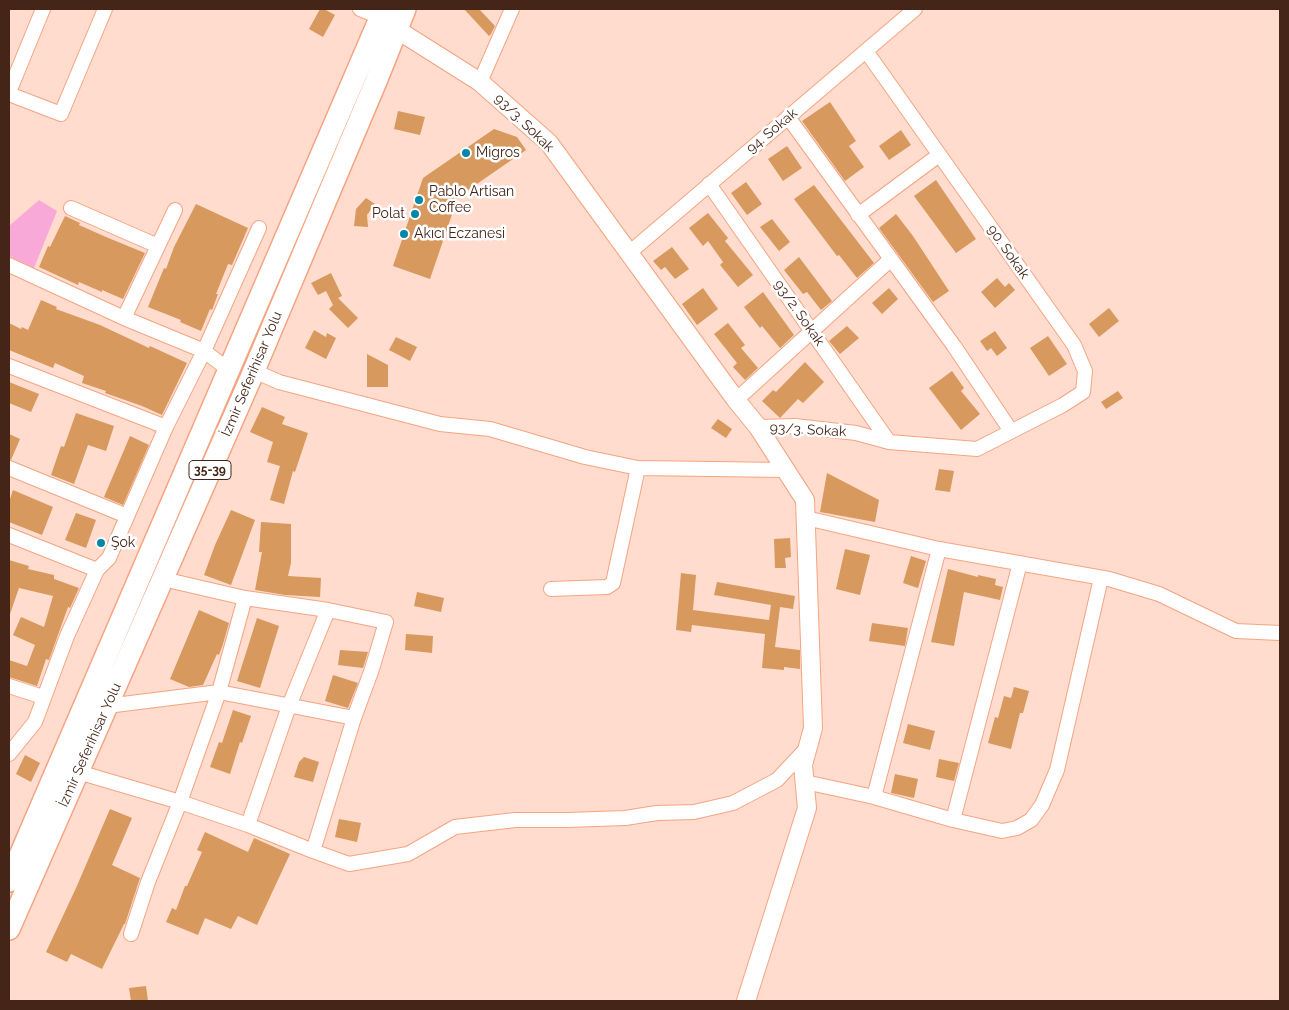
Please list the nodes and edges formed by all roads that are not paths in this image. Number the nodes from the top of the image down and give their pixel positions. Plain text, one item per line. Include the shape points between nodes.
1 (43, 9) edge
2 (105, 9) edge
3 (360, 9) edge
4 (405, 9) edge
5 (512, 9) edge
6 (915, 9) edge
7 (387, 18) edge
8 (866, 51) junction
9 (480, 82) junction
10 (9, 93) edge
11 (788, 117) junction
12 (939, 155) junction
13 (709, 184) junction
14 (71, 208) dead end
15 (175, 210) dead end
16 (858, 215) junction
17 (259, 228) dead end
18 (158, 246) junction
19 (629, 253) junction
20 (891, 259) junction
21 (9, 266) edge
22 (124, 318) junction
23 (811, 330) junction
24 (204, 351) junction
25 (9, 366) edge
26 (229, 370) junction
27 (254, 371) junction
28 (736, 400) junction
29 (166, 427) junction
30 (758, 428) junction
31 (1011, 431) junction
32 (889, 442) junction
33 (9, 468) edge
34 (638, 468) junction
35 (786, 470) junction
36 (127, 516) junction
37 (806, 518) junction
38 (9, 535) edge
39 (939, 549) junction
40 (1020, 563) junction
41 (97, 570) junction
42 (163, 578) junction
43 (1101, 578) junction
44 (551, 589) dead end
45 (245, 598) junction
46 (328, 610) junction
47 (1280, 633) edge
48 (9, 686) edge
49 (219, 692) junction
50 (43, 697) junction
51 (107, 706) junction
52 (289, 706) junction
53 (354, 718) junction
54 (808, 746) junction
55 (9, 754) edge
56 (78, 772) junction
57 (805, 782) junction
58 (874, 797) junction
59 (180, 802) junction
60 (953, 820) junction
61 (248, 825) junction
62 (314, 851) junction
63 (9, 880) edge
64 (9, 929) edge
65 (131, 934) dead end
66 (746, 1001) edge

1 - 10 street
2 - 10 street via 61,114
3 - 7 street
4 - 7 main road, İzmir Seferihisar Yolu / 35-39
5 - 9 street
6 - 8 street, 94. Sokak
7 - 9 street, 93/3. Sokak
7 - 26 main road, İzmir Seferihisar Yolu / 35-39
7 - 27 main road, İzmir Seferihisar Yolu / 35-39 via 373,88
8 - 11 street, 94. Sokak
8 - 12 street, 90. Sokak
9 - 19 street, 93/3. Sokak via 549,143
11 - 13 street, 94. Sokak
11 - 16 street
12 - 16 street
12 - 31 street, 90. Sokak via 1074,345 1085,371 1083,392 1063,406
13 - 19 street, 94. Sokak
13 - 23 street, 93/2. Sokak
14 - 18 street
15 - 18 street
16 - 20 street
17 - 24 street
18 - 22 street
19 - 28 street, 93/3. Sokak
20 - 23 street
20 - 31 street
21 - 22 street
22 - 24 street
23 - 28 street
23 - 32 street, 93/2. Sokak
24 - 26 street
24 - 29 street
25 - 29 street
26 - 63 main road, İzmir Seferihisar Yolu / 35-39
27 - 34 street via 279,382 440,424 490,429 586,457
27 - 42 main road, İzmir Seferihisar Yolu / 35-39
28 - 30 street, 93/3. Sokak
29 - 36 street
30 - 32 street, 93/3. Sokak via 795,426 847,432
30 - 35 street
31 - 32 street, 93/3. Sokak via 977,450
33 - 36 street
34 - 35 street
34 - 44 street via 613,583 608,587
35 - 37 street via 805,500
36 - 41 street via 109,558
37 - 39 street
37 - 54 street via 813,728
38 - 41 street
39 - 40 street
39 - 58 street
40 - 43 street
40 - 60 street
41 - 50 street
42 - 45 street
42 - 51 main road, İzmir Seferihisar Yolu / 35-39
43 - 47 street via 1159,594 1236,631
43 - 60 street via 1056,770 1042,804 1031,820 1017,828 1002,831
45 - 46 street
45 - 49 street
46 - 52 street
46 - 53 street via 386,622
48 - 50 street
49 - 51 street
49 - 52 street
49 - 59 street
50 - 55 street via 35,722
51 - 56 main road, İzmir Seferihisar Yolu / 35-39
52 - 53 street
52 - 61 street
53 - 62 street
54 - 57 street
54 - 62 street via 777,780 732,803 694,812 625,818 515,820 455,827 408,854 349,864
56 - 59 street
56 - 64 main road, İzmir Seferihisar Yolu / 35-39
57 - 58 street
57 - 66 street via 807,808
58 - 60 street
59 - 61 street
59 - 65 street
61 - 62 street

